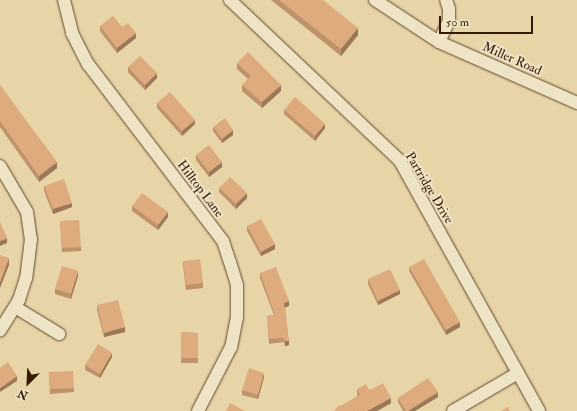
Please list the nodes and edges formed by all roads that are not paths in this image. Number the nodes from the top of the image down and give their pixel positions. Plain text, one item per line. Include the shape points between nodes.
1 (64, 0) edge
2 (230, 0) edge
3 (375, 0) edge
4 (446, 0) edge
5 (439, 42) junction
6 (576, 103) edge
7 (0, 166) edge
8 (15, 307) junction
9 (0, 330) edge
10 (59, 334) dead end
11 (518, 373) junction
12 (198, 411) edge
13 (453, 411) edge
14 (539, 411) edge

1 - 12 street, Hilltop Lane via 72,33 88,64 223,241 230,262 237,285 238,317 231,347
2 - 11 street, Partridge Drive via 400,161
3 - 5 street, Miller Road
4 - 5 street via 449,21
5 - 6 street, Miller Road
7 - 8 street via 27,212 31,239 26,278
8 - 9 street
8 - 10 street
11 - 13 street
11 - 14 street, Partridge Drive

